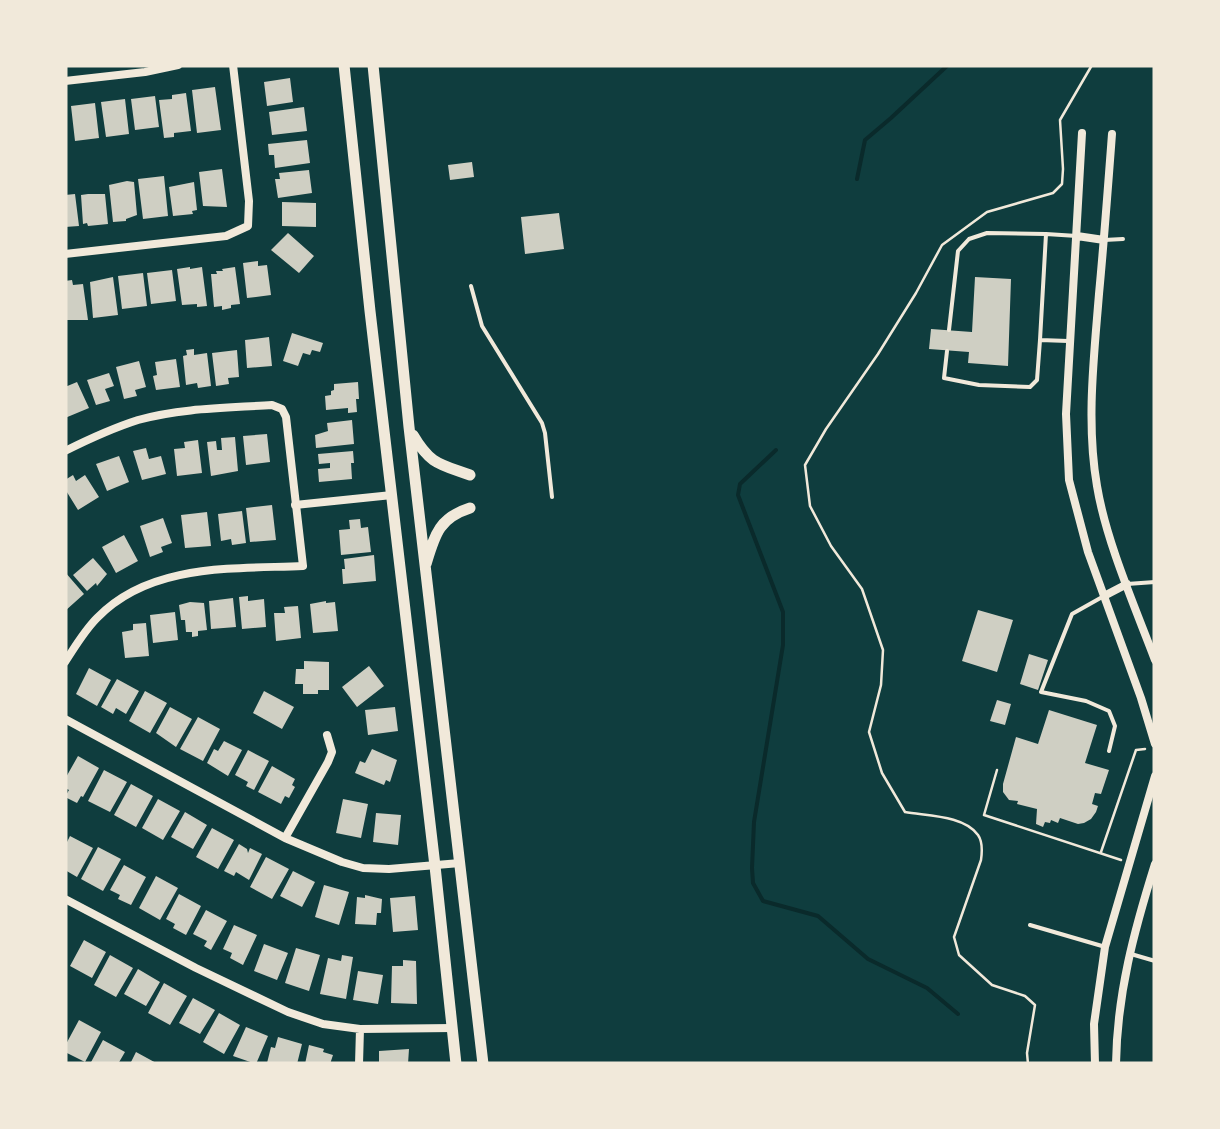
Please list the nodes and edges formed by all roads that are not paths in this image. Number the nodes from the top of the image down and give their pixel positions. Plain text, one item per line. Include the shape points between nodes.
1 (178, 65) edge
2 (232, 65) edge
3 (344, 65) edge
4 (373, 65) edge
5 (122, 70) edge
6 (65, 81) edge
7 (1082, 133) dead end
8 (1112, 134) dead end
9 (1046, 234) junction
10 (1077, 236) junction
11 (1123, 239) dead end
12 (1104, 240) junction
13 (65, 254) edge
14 (471, 286) dead end
15 (949, 330) dead end
16 (1040, 340) junction
17 (1070, 341) junction
18 (1095, 341) junction
19 (948, 350) dead end
20 (408, 427) junction
21 (65, 450) edge
22 (470, 475) dead end
23 (392, 494) junction
24 (552, 498) dead end
25 (294, 506) junction
26 (470, 508) dead end
27 (425, 568) junction
28 (1155, 582) edge
29 (1127, 584) junction
30 (1104, 596) junction
31 (1155, 660) edge
32 (65, 662) edge
33 (65, 720) edge
34 (326, 734) dead end
35 (1155, 746) edge
36 (1109, 751) dead end
37 (1155, 776) edge
38 (285, 838) junction
39 (460, 863) junction
40 (1155, 864) edge
41 (435, 866) junction
42 (65, 899) edge
43 (1030, 925) dead end
44 (1106, 945) junction
45 (1129, 954) junction
46 (1155, 961) edge
47 (453, 1028) junction
48 (360, 1029) junction
49 (359, 1064) edge
50 (456, 1064) edge
51 (483, 1064) edge
52 (1095, 1064) edge
53 (1116, 1064) edge

1 - 5 street
2 - 13 street via 248,226 226,236
3 - 23 main road
4 - 20 main road
5 - 6 street
7 - 10 street
8 - 12 street
9 - 10 lane
9 - 15 lane via 987,232 969,239 958,250
9 - 16 lane
10 - 12 street
10 - 17 street
11 - 12 lane
12 - 18 street
14 - 24 lane via 482,326 542,423
16 - 17 lane
16 - 19 lane via 1037,380 1030,387 944,378
17 - 18 street
17 - 30 street via 1069,480
18 - 29 street via 1092,450
20 - 22 main road via 434,462
20 - 27 main road
21 - 25 street via 140,420 272,405 286,417
23 - 25 street
23 - 41 main road
25 - 32 street via 303,566 196,571 157,580 99,615
26 - 27 main road via 444,522
27 - 39 main road
28 - 29 lane
29 - 30 street
29 - 31 street
30 - 35 street
30 - 36 lane via 1072,614 1040,692 1109,711 1115,726
33 - 38 street
34 - 38 street via 332,752
37 - 44 street
38 - 41 street via 363,868
39 - 41 street
39 - 51 main road
40 - 45 street
41 - 47 main road
42 - 48 street via 288,1012
43 - 44 lane
44 - 45 street
44 - 52 street
45 - 46 lane
45 - 53 street
47 - 48 street
47 - 50 main road
48 - 49 street

